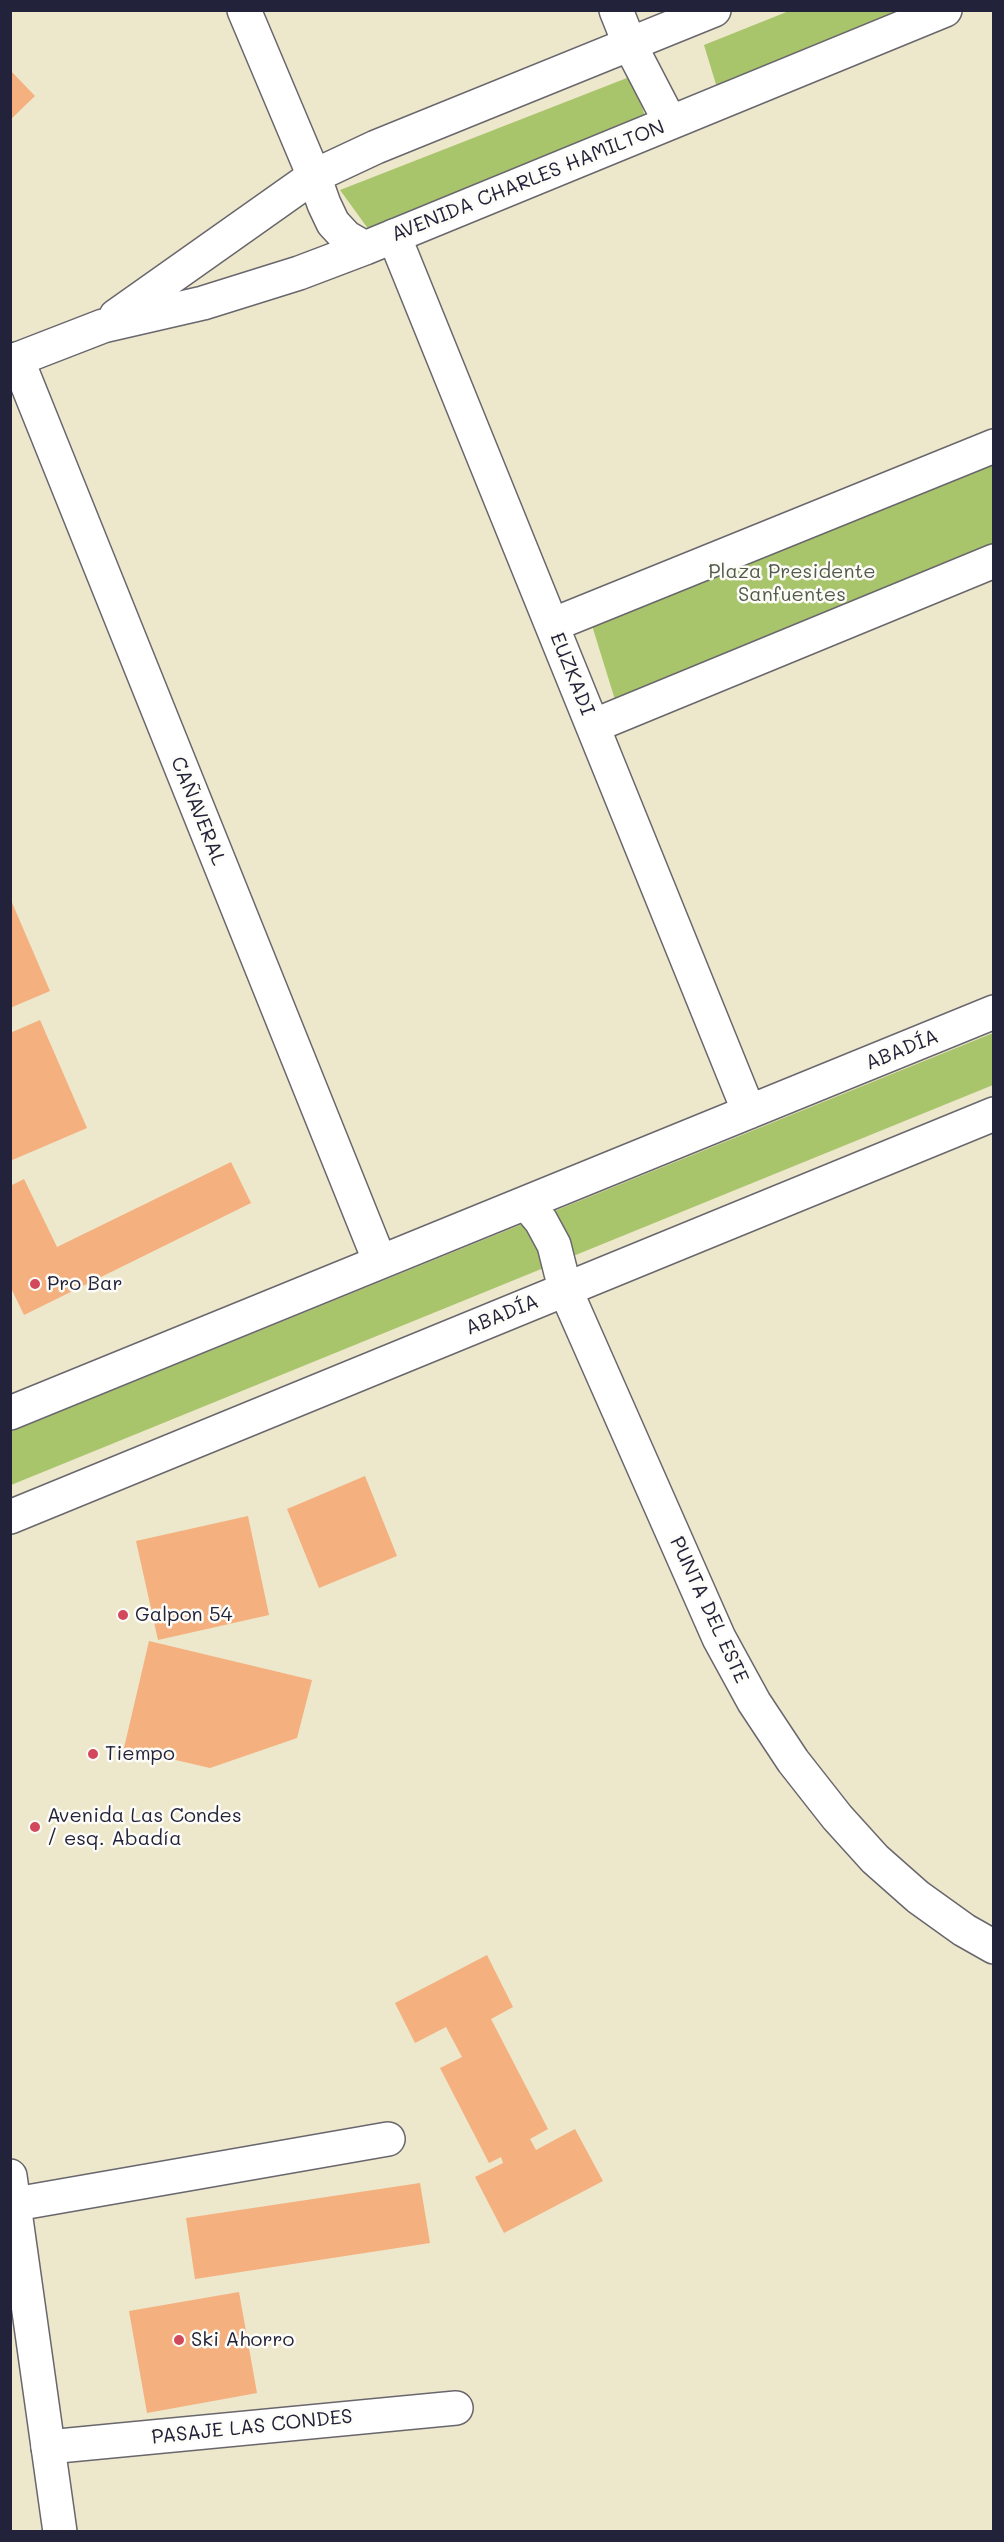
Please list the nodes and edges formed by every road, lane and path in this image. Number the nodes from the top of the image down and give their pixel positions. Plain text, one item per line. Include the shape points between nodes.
1 (244, 10) edge
2 (616, 10) edge
3 (714, 10) edge
4 (945, 10) edge
5 (630, 45) junction
6 (670, 122) junction
7 (315, 176) junction
8 (379, 242) junction
9 (103, 326) junction
10 (14, 360) edge
11 (993, 446) edge
12 (993, 561) edge
13 (552, 626) junction
14 (593, 726) junction
15 (993, 1012) edge
16 (749, 1112) junction
17 (993, 1114) edge
18 (526, 1203) junction
19 (380, 1262) junction
20 (566, 1289) junction
21 (10, 1413) edge
22 (10, 1517) edge
23 (993, 1947) edge
24 (388, 2139) dead end
25 (12, 2195) edge
26 (456, 2408) dead end
27 (48, 2447) junction
28 (60, 2532) edge

1 - 7 street
2 - 5 street
3 - 5 street, AVENIDA CHARLES HAMILTON
4 - 6 street, AVENIDA CHARLES HAMILTON
5 - 6 street
5 - 7 street, AVENIDA CHARLES HAMILTON via 376,147
6 - 8 street, AVENIDA CHARLES HAMILTON
7 - 8 street via 333,223 346,237
7 - 9 street, AVENIDA CHARLES HAMILTON
8 - 9 street, AVENIDA CHARLES HAMILTON via 299,273 203,303
8 - 13 street, EUZKADI
9 - 10 street, AVENIDA CHARLES HAMILTON
10 - 19 street, CAÑAVERAL
11 - 13 street
12 - 14 street
13 - 14 street, EUZKADI
14 - 16 street, EUZKADI
15 - 16 street, ABADÍA
16 - 18 street, ABADÍA
17 - 20 street, ABADÍA
18 - 19 street, ABADÍA
18 - 20 street, PUNTA DEL ESTE via 554,1245
19 - 21 street, ABADÍA
20 - 22 street, ABADÍA
20 - 23 street, PUNTA DEL ESTE via 719,1638 754,1702 800,1770 876,1859 918,1897
24 - 25 street
25 - 27 street
26 - 27 street, PASAJE LAS CONDES
27 - 28 street

